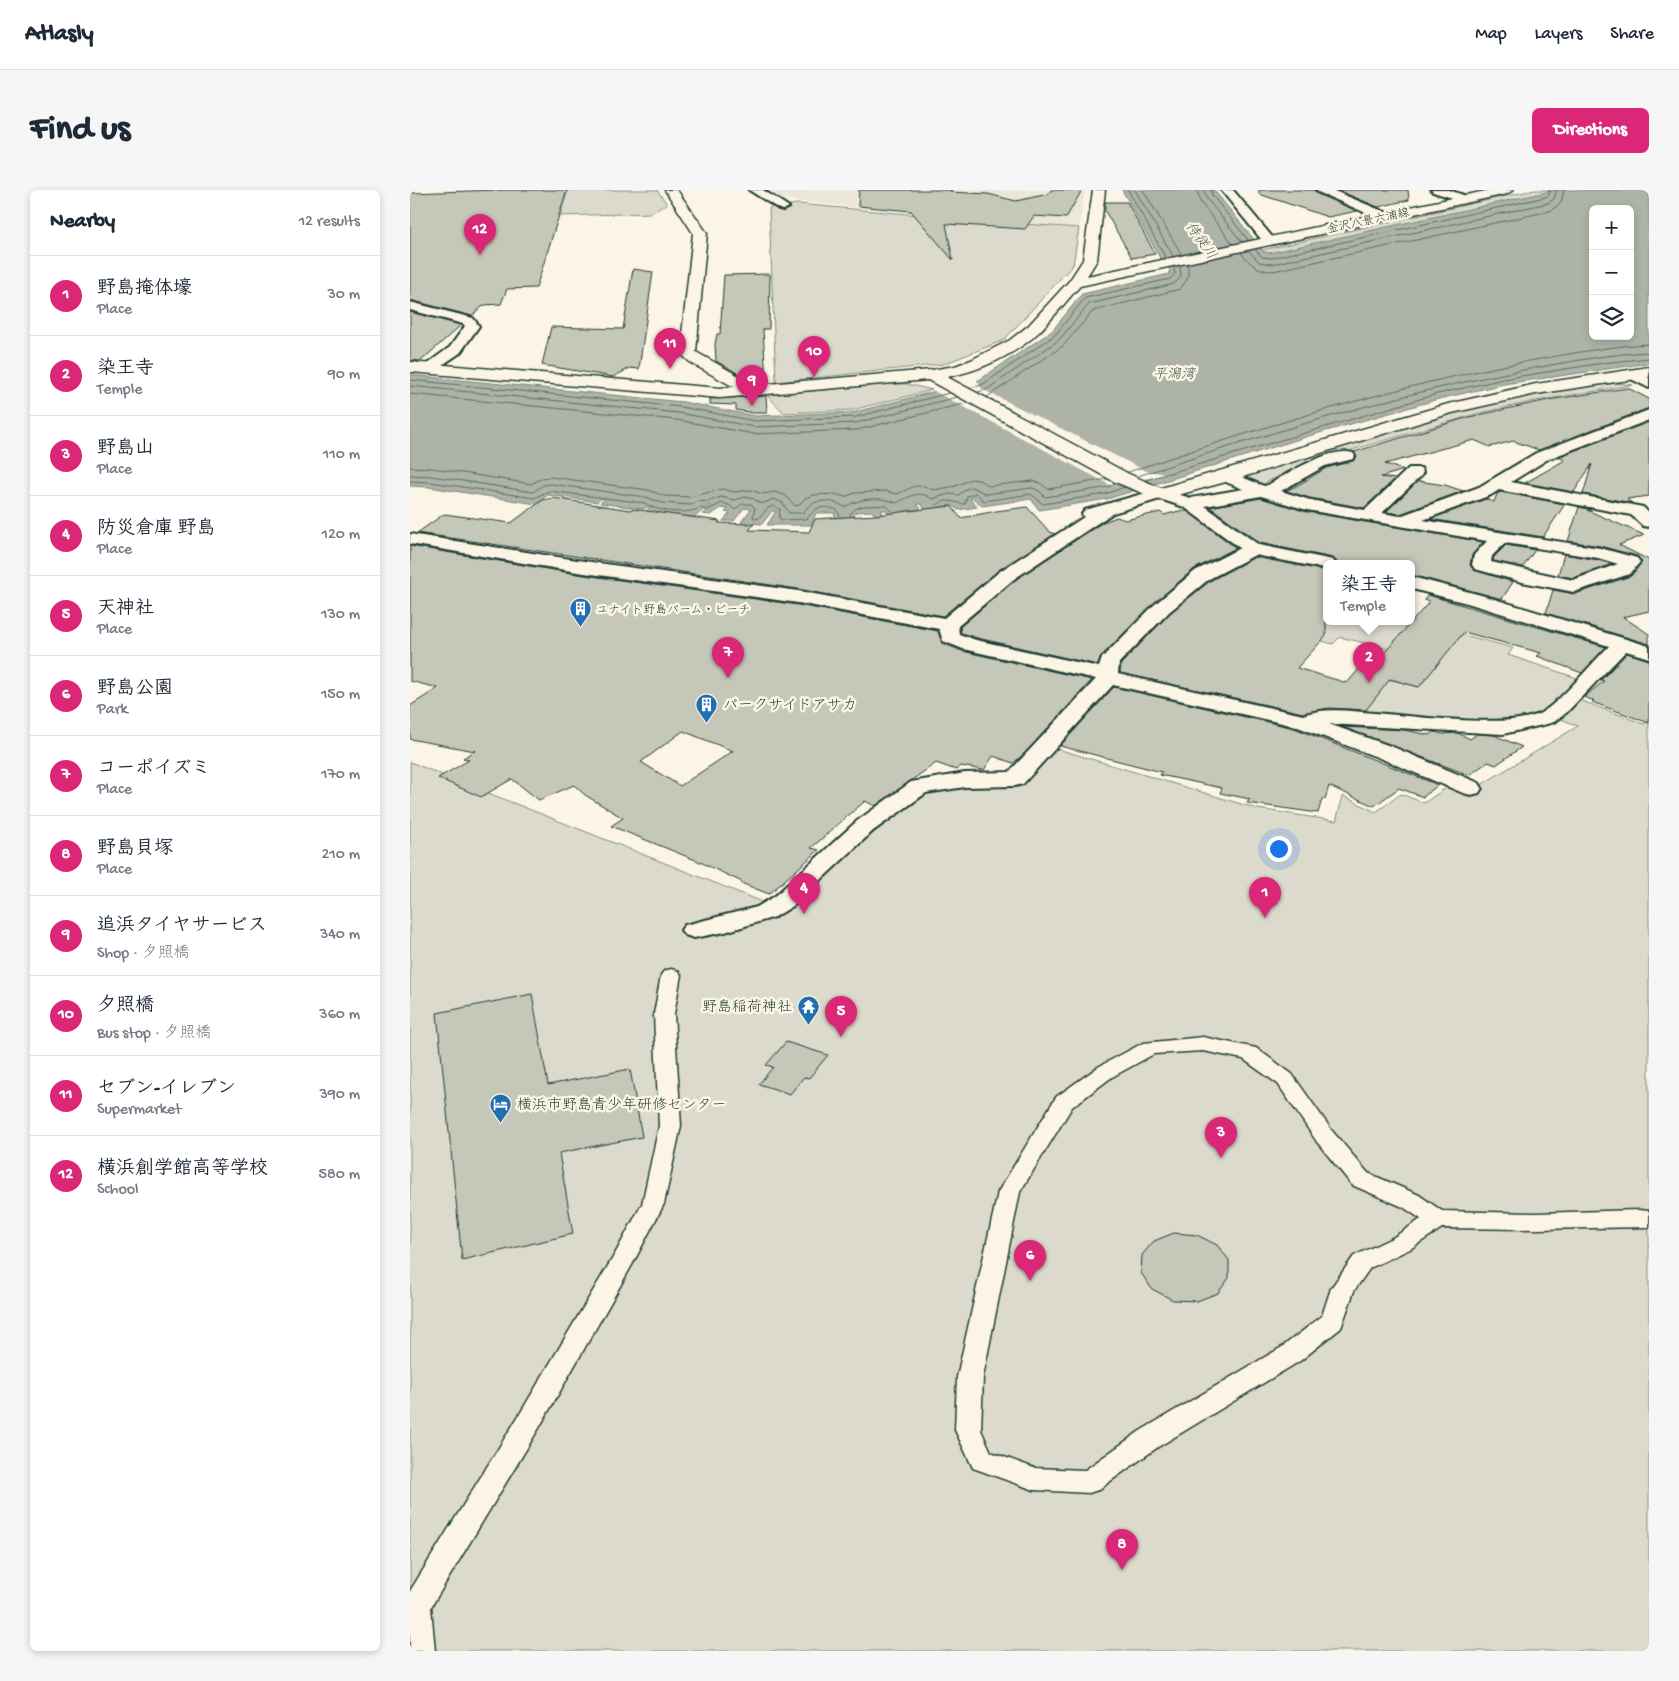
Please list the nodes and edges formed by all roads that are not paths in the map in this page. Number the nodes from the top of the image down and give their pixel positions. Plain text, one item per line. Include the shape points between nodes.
1 (670, 190) edge
2 (755, 190) edge
3 (1099, 190) edge
4 (1227, 190) edge
5 (1322, 190) edge
6 (1437, 190) edge
7 (1507, 190) edge
8 (1465, 199) junction
9 (783, 206) dead end
10 (1386, 216) junction
11 (1264, 242) junction
12 (1075, 283) junction
13 (410, 306) edge
14 (410, 367) edge
15 (427, 369) junction
16 (1640, 373) edge
17 (931, 375) junction
18 (1649, 384) edge
19 (753, 391) junction
20 (1649, 415) edge
21 (1347, 456) dead end
22 (1415, 472) dead end
23 (1227, 476) junction
24 (1495, 484) junction
25 (1262, 491) junction
26 (1160, 494) junction
27 (1190, 503) junction
28 (1106, 511) junction
29 (1645, 514) edge
30 (1370, 515) junction
31 (1064, 520) dead end
32 (1402, 522) junction
33 (1500, 538) junction
34 (410, 539) edge
35 (1253, 549) junction
36 (1323, 563) edge
37 (1415, 584) edge
38 (948, 625) junction
39 (1622, 644) junction
40 (1649, 652) edge
41 (1108, 676) junction
42 (1301, 720) junction
43 (1471, 788) dead end
44 (694, 930) dead end
45 (672, 975) dead end
46 (1438, 1219) junction
47 (1649, 1220) edge
48 (421, 1651) edge

1 - 19 street via 700,234 688,353
2 - 9 street
3 - 12 street via 1090,260
4 - 11 street
5 - 10 street
6 - 8 street
7 - 8 street, 金沢八景六浦線
8 - 10 street, 金沢八景六浦線
10 - 11 street, 金沢八景六浦線
11 - 12 street, 金沢八景六浦線
12 - 17 street via 1034,329 1016,342 977,364
13 - 15 street via 468,321 472,326 454,350
14 - 15 street
15 - 19 street via 700,392
16 - 18 street
16 - 23 street via 1536,389 1448,409
17 - 19 street
17 - 26 street via 1122,478
20 - 24 street via 1549,453
21 - 25 street via 1319,463 1273,489
22 - 30 street
23 - 25 street
23 - 26 street
24 - 29 street
24 - 32 street via 1485,491
25 - 27 street
25 - 30 street via 1307,505
26 - 27 street
26 - 28 street
27 - 35 street
28 - 31 street
28 - 38 street via 1007,575
30 - 32 street
32 - 33 street
33 - 33 street via 1600,553 1631,562 1622,570 1574,586 1481,565 1483,555
34 - 38 street via 798,597
35 - 36 street
35 - 41 street via 1202,575 1162,608 1109,662
37 - 39 street
38 - 41 street via 950,637 970,645
39 - 40 street
39 - 42 street via 1559,709 1547,718 1523,724 1503,728 1340,718
41 - 42 street
41 - 44 street via 1015,779 965,780 919,788 865,826 784,901 766,912
42 - 43 street
45 - 48 street via 664,1014 670,1126 652,1204 624,1259 525,1428 417,1605
46 - 46 street via 1402,1243 1362,1262 1343,1288 1332,1321 1291,1354 1149,1439 1089,1482 1034,1479 982,1460 968,1430 970,1377 1009,1192 1064,1102 1105,1072 1150,1048 1203,1044 1249,1053 1285,1079 1360,1179 1411,1201
46 - 47 street

